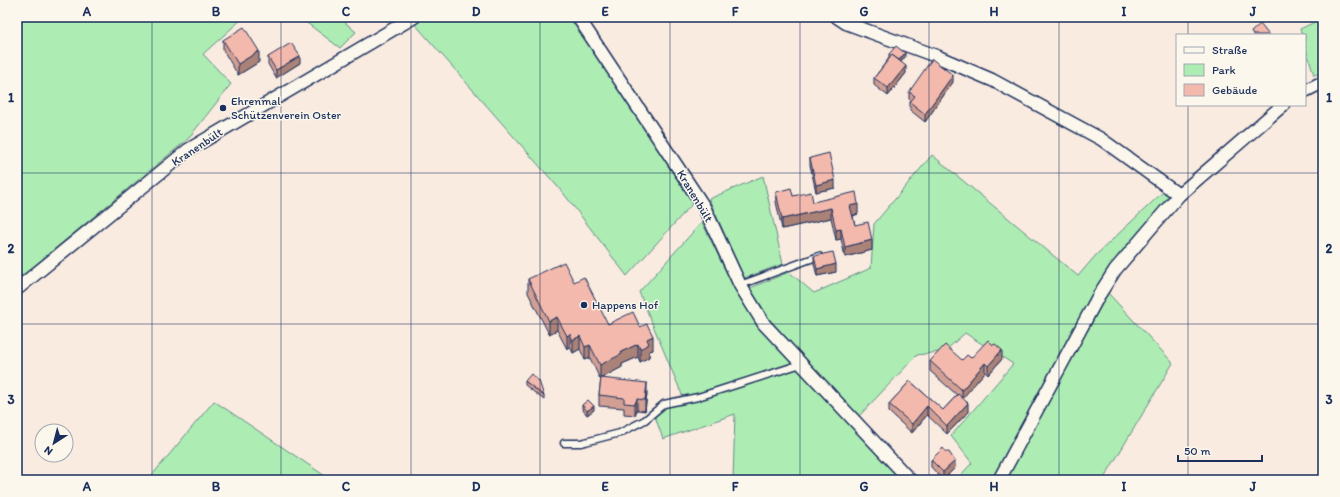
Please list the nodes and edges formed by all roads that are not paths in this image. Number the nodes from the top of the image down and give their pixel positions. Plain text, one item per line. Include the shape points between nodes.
1 (414, 17) edge
2 (578, 17) edge
3 (837, 17) edge
4 (1323, 84) edge
5 (1306, 90) edge
6 (1282, 106) edge
7 (1179, 195) junction
8 (819, 256) edge
9 (740, 285) junction
10 (17, 290) edge
11 (801, 364) junction
12 (564, 443) dead end
13 (910, 480) edge
14 (999, 480) edge

1 - 10 street, Kranenbült via 188,150
2 - 9 street, Kranenbült via 704,207
3 - 7 street via 846,23 992,80 1101,139
4 - 5 street
6 - 7 street
7 - 14 street via 1115,270 1099,295
8 - 9 lane
9 - 11 street, Kranenbült via 764,324
11 - 12 lane via 698,397 664,404 645,420 620,433 580,443
11 - 13 street, Kranenbült

